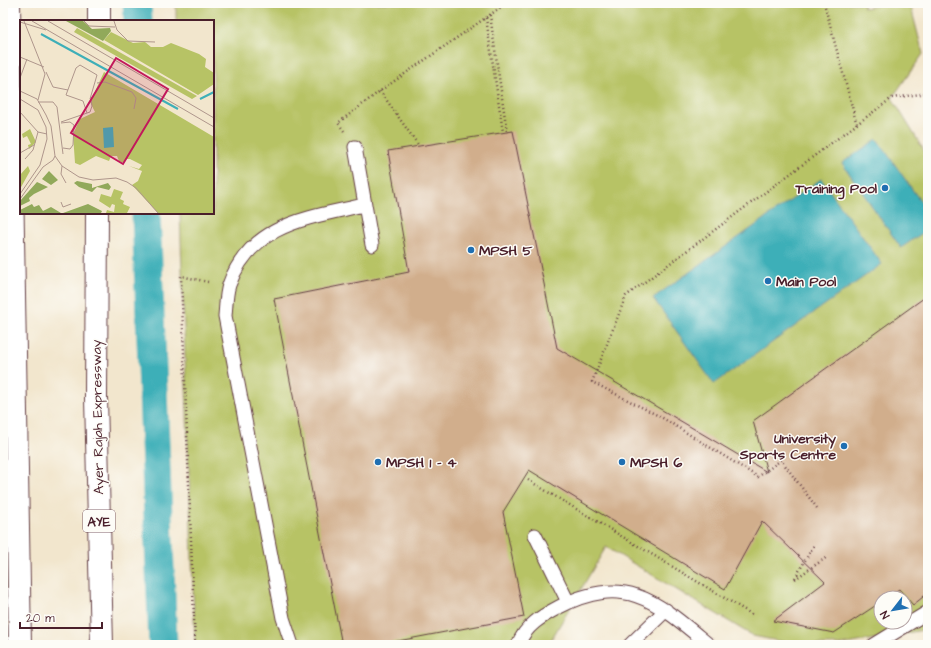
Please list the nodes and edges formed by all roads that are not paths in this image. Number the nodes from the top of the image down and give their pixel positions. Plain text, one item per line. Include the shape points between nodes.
1 (9, 3) edge
2 (99, 3) edge
3 (99, 20) edge
4 (355, 147) road end
5 (364, 205) junction
6 (97, 214) edge
7 (372, 245) dead end
8 (535, 535) dead end
9 (568, 602) junction
10 (666, 610) junction
11 (928, 612) edge
12 (20, 645) edge
13 (102, 645) edge
14 (292, 645) edge
15 (518, 645) edge
16 (630, 645) edge
17 (709, 645) edge
18 (874, 645) edge

1 - 12 highway
2 - 3 highway
4 - 5 lane
5 - 7 lane
5 - 14 lane via 299,220 274,231 252,246 229,286 225,316 283,618
6 - 13 highway, Ayer Rajah Expressway / AYE via 96,398
8 - 9 lane
9 - 10 lane via 598,591 634,594
9 - 15 lane via 542,615 522,635
10 - 16 lane
10 - 17 lane
11 - 18 lane

